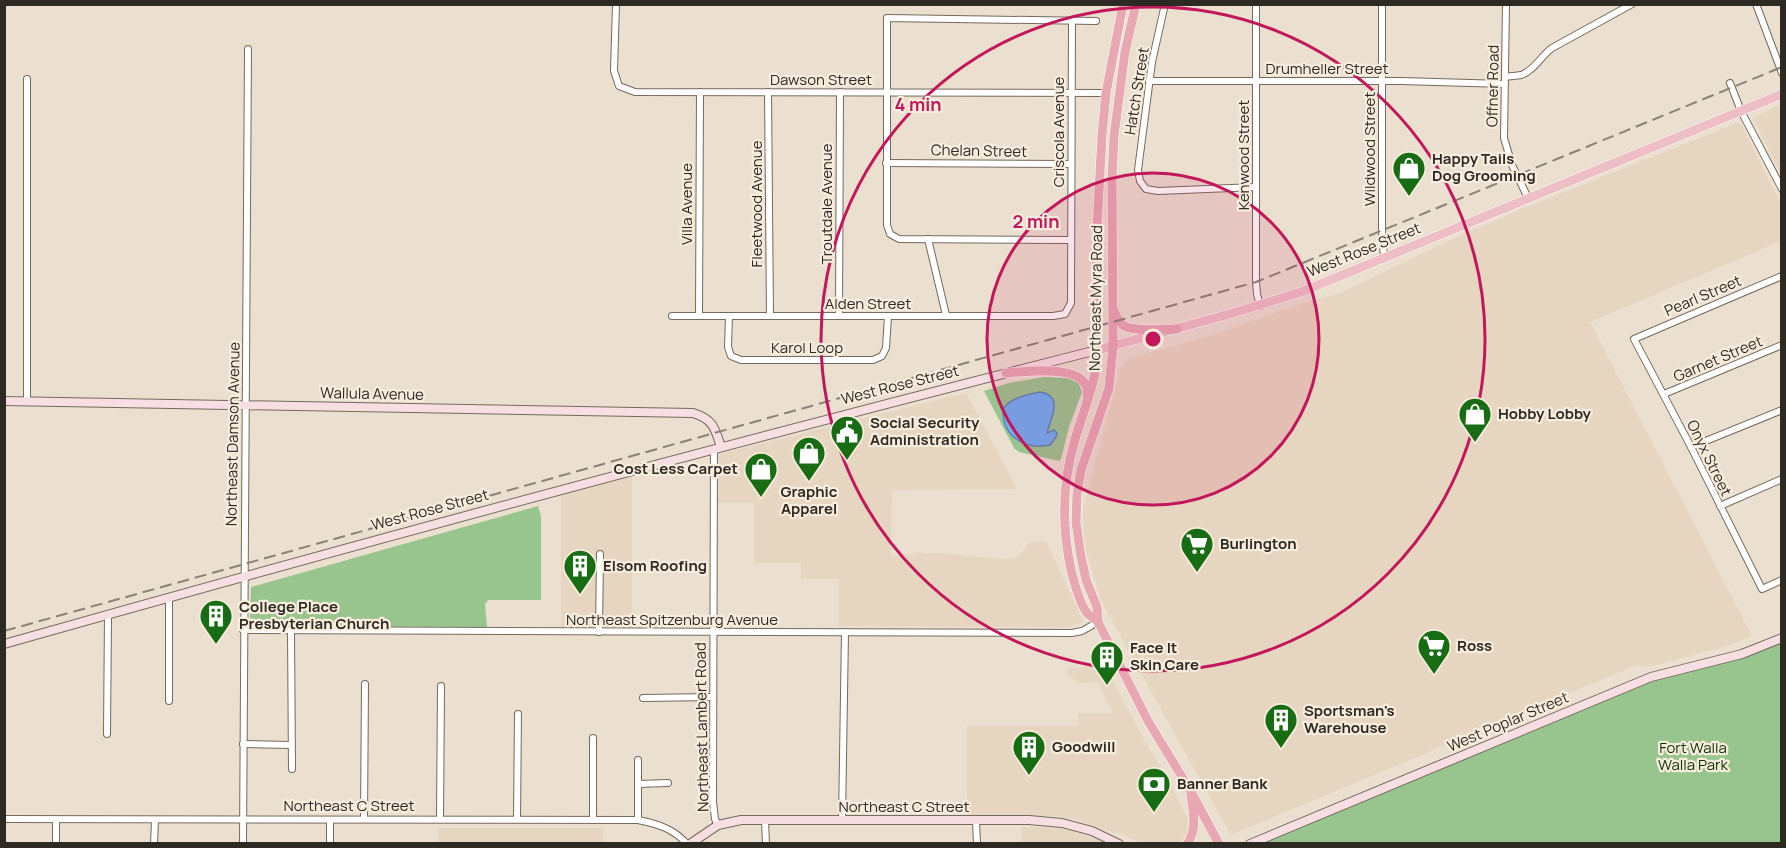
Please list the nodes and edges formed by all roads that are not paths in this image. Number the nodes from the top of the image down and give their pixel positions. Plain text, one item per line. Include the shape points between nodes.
1 (616, 4) edge
2 (1123, 4) edge
3 (1136, 4) edge
4 (1165, 4) edge
5 (1256, 4) edge
6 (1382, 4) edge
7 (1506, 4) edge
8 (1632, 4) edge
9 (1756, 4) edge
10 (1072, 21) junction
11 (1096, 21) dead end
12 (248, 49) dead end
13 (1782, 73) edge
14 (27, 80) dead end
15 (1506, 80) junction
16 (1149, 81) junction
17 (1256, 81) junction
18 (1382, 81) junction
19 (1730, 83) dead end
20 (700, 92) junction
21 (768, 92) junction
22 (840, 92) junction
23 (886, 92) junction
24 (1071, 93) junction
25 (1106, 93) junction
26 (1782, 94) edge
27 (1741, 111) junction
28 (886, 163) junction
29 (1071, 164) junction
30 (1256, 187) junction
31 (1782, 189) edge
32 (1528, 198) junction
33 (928, 239) junction
34 (1071, 240) junction
35 (1384, 258) junction
36 (1782, 276) edge
37 (1260, 306) junction
38 (1113, 309) junction
39 (1065, 314) joint
40 (839, 315) junction
41 (946, 315) junction
42 (672, 316) dead end
43 (699, 316) junction
44 (729, 316) junction
45 (770, 316) junction
46 (888, 316) junction
47 (1177, 329) junction
48 (1634, 339) joint
49 (1782, 345) edge
50 (1113, 346) junction
51 (1096, 350) junction
52 (1006, 374) junction
53 (1664, 394) junction
54 (4, 401) edge
55 (27, 402) junction
56 (246, 406) junction
57 (1085, 409) junction
58 (1782, 410) edge
59 (1691, 447) junction
60 (718, 448) junction
61 (1782, 479) edge
62 (1719, 506) junction
63 (600, 554) dead end
64 (244, 576) junction
65 (1782, 580) edge
66 (169, 598) junction
67 (108, 615) junction
68 (1098, 622) junction
69 (243, 630) junction
70 (291, 630) junction
71 (599, 632) junction
72 (845, 632) junction
73 (712, 633) junction
74 (1782, 638) edge
75 (4, 644) edge
76 (365, 684) dead end
77 (441, 686) dead end
78 (713, 697) junction
79 (642, 698) dead end
80 (169, 700) dead end
81 (518, 714) dead end
82 (107, 734) dead end
83 (593, 738) dead end
84 (243, 744) junction
85 (291, 745) junction
86 (638, 759) dead end
87 (292, 769) dead end
88 (668, 783) dead end
89 (638, 784) junction
90 (1190, 790) junction
91 (4, 819) edge
92 (364, 819) junction
93 (440, 819) junction
94 (517, 819) junction
95 (56, 820) junction
96 (154, 820) junction
97 (242, 820) junction
98 (330, 820) junction
99 (593, 820) junction
100 (638, 820) junction
101 (765, 821) junction
102 (842, 821) junction
103 (976, 821) junction
104 (718, 825) junction
105 (56, 843) edge
106 (154, 843) edge
107 (243, 843) edge
108 (330, 843) edge
109 (689, 843) edge
110 (766, 843) edge
111 (977, 843) edge
112 (1119, 843) edge
113 (1187, 843) edge
114 (1219, 843) edge
115 (1250, 843) edge

1 - 20 street, Dawson Street via 614,71 620,86 634,92
2 - 25 highway, Northeast Myra Road
3 - 38 highway, Northeast Myra Road via 1114,136
4 - 16 street, Hatch Street
5 - 17 street, Kenwood Street
6 - 18 street, Wildwood Street
7 - 15 street, Offner Road
8 - 15 street, Drumheller Street via 1552,48 1522,75
9 - 13 street
10 - 11 street
10 - 23 street via 887,18
10 - 24 street, Criscola Avenue
12 - 56 street, Northeast Damson Avenue
14 - 55 street
15 - 18 street, Drumheller Street
15 - 32 street, Offner Road via 1504,138
16 - 17 street, Drumheller Street
16 - 30 street, Hatch Street via 1138,170 1146,189
17 - 18 street, Drumheller Street
17 - 30 street, Kenwood Street
18 - 35 street, Wildwood Street
19 - 27 street
20 - 21 street, Dawson Street
20 - 43 street, Villa Avenue
21 - 22 street, Dawson Street
21 - 45 street, Fleetwood Avenue
22 - 23 street, Dawson Street
22 - 40 street, Troutdale Avenue
23 - 24 street, Dawson Street
23 - 28 street
24 - 25 street, Dawson Street
24 - 29 street, Criscola Avenue
25 - 51 highway, Northeast Myra Road via 1097,227
26 - 27 main road, West Rose Street
27 - 31 street
27 - 32 main road, West Rose Street
28 - 29 street, Chelan Street
28 - 33 street via 890,234 899,239
29 - 34 street, Criscola Avenue
30 - 37 street, Kenwood Street
32 - 35 main road, West Rose Street
33 - 34 street
33 - 41 street
34 - 39 street, Criscola Avenue via 1071,303
35 - 37 main road, West Rose Street
36 - 48 street, Pearl Street
37 - 47 main road, West Rose Street
38 - 47 highway via 1125,327
38 - 50 highway, Northeast Myra Road
39 - 41 street, Alden Street
40 - 45 street, Alden Street
40 - 46 street, Alden Street
41 - 46 street, Alden Street
42 - 43 street, Alden Street
43 - 44 street, Alden Street
44 - 45 street, Alden Street
44 - 46 street, Karol Loop via 728,347 731,356 741,360 873,360 882,356 886,348
47 - 50 main road, West Rose Street
48 - 53 street, Onyx Street
49 - 53 street, Garnet Street
50 - 51 main road, West Rose Street
50 - 68 highway, Northeast Myra Road via 1109,388 1081,470 1077,494 1080,551
51 - 52 main road, West Rose Street
51 - 57 highway, Northeast Myra Road
52 - 57 highway via 1044,371 1079,377 1088,390
52 - 60 main road, West Rose Street
53 - 59 street, Onyx Street
54 - 55 main road, Wallula Avenue
55 - 56 main road, Wallula Avenue
56 - 60 main road, Wallula Avenue via 693,413 711,422
56 - 64 street, Northeast Damson Avenue
57 - 68 highway, Northeast Myra Road via 1069,465 1065,521 1074,582 1087,613
58 - 59 street
59 - 62 street, Onyx Street
60 - 64 main road, West Rose Street
60 - 73 street, Northeast Lambert Road
61 - 62 street
62 - 65 street, Onyx Street via 1762,589
63 - 71 street
64 - 66 main road, West Rose Street
64 - 69 street, Northeast Damson Avenue
66 - 67 main road, West Rose Street
66 - 80 street
67 - 75 main road, West Rose Street
67 - 82 street
68 - 72 street, Northeast Spitzenburg Avenue via 1072,633
68 - 90 highway, Northeast Myra Road via 1148,721
69 - 70 street, Northeast Spitzenburg Avenue
69 - 84 street, Northeast Damson Avenue
70 - 71 street, Northeast Spitzenburg Avenue
70 - 85 street
71 - 73 street, Northeast Spitzenburg Avenue
72 - 73 street, Northeast Spitzenburg Avenue
72 - 102 street
73 - 78 street, Northeast Lambert Road
74 - 115 main road, West Poplar Street via 1742,654 1651,677
76 - 92 street
77 - 93 street
78 - 79 street
78 - 104 street, Northeast Lambert Road via 713,802
81 - 94 street
83 - 99 street
84 - 85 street
84 - 97 street, Northeast Damson Avenue
85 - 87 street
86 - 89 street
88 - 89 street
89 - 100 street
90 - 113 highway via 1195,824
90 - 114 highway, Northeast Myra Road
91 - 95 street, Northeast C Street
92 - 93 street, Northeast C Street
92 - 98 street, Northeast C Street
93 - 94 street, Northeast C Street
94 - 99 street, Northeast C Street
95 - 96 street, Northeast C Street
95 - 105 street
96 - 97 street, Northeast C Street
96 - 106 street
97 - 98 street, Northeast C Street
97 - 107 street, Northeast Damson Avenue
98 - 108 street
99 - 100 street, Northeast C Street
100 - 109 street, Northeast C Street via 661,825
101 - 102 main road, Northeast C Street
101 - 104 main road, Northeast C Street via 741,820
101 - 110 street
102 - 103 main road, Northeast C Street
103 - 111 street
103 - 112 main road, Northeast C Street via 1062,823
104 - 109 main road, Northeast C Street

